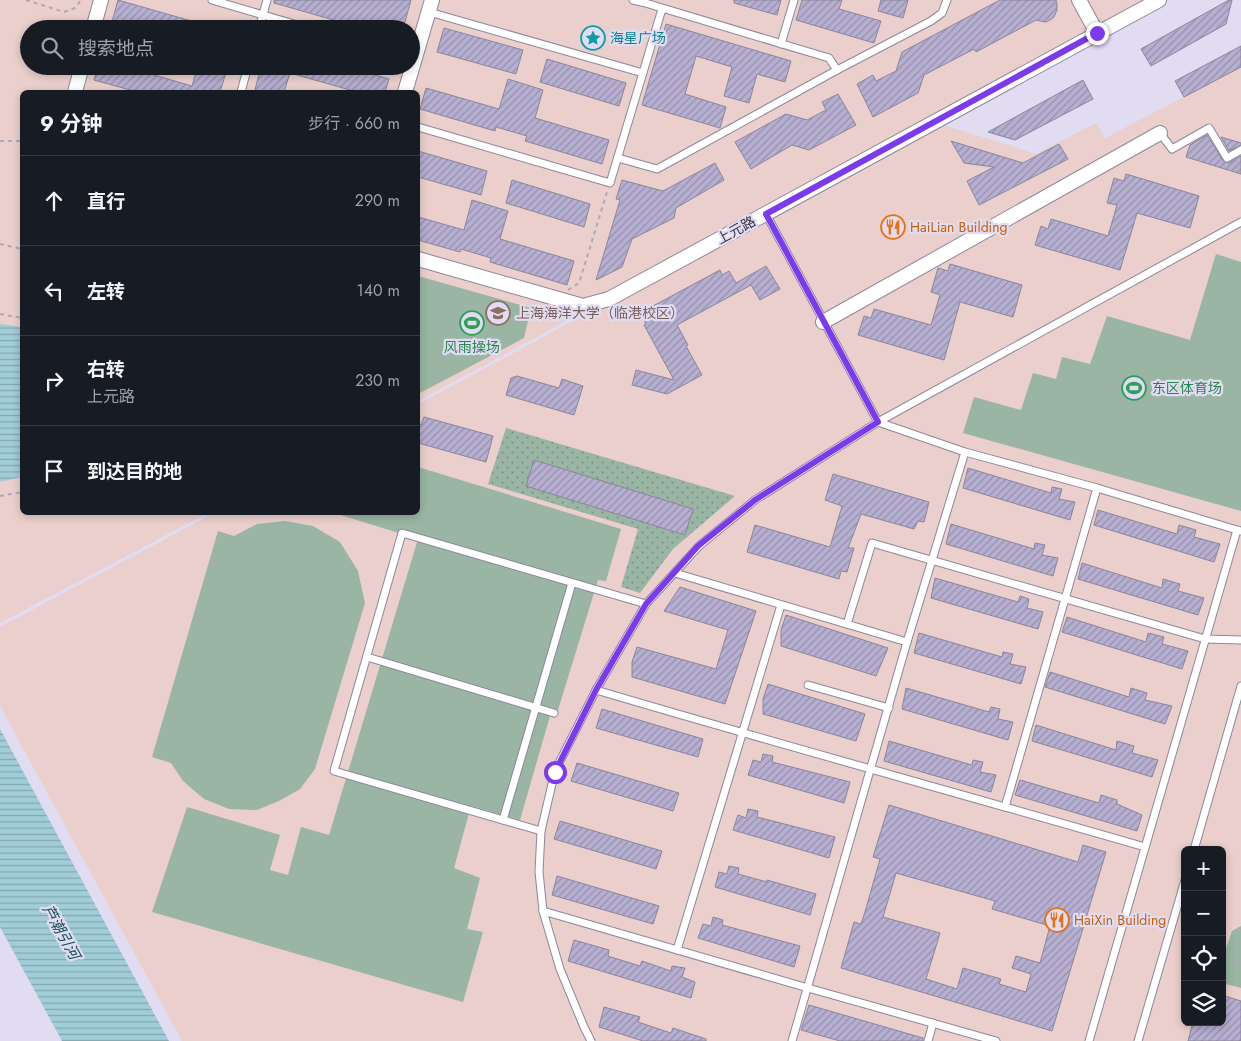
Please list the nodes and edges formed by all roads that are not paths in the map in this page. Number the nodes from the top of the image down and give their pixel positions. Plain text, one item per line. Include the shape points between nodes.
1 (101, 0) edge
2 (212, 0) edge
3 (267, 0) edge
4 (633, 0) edge
5 (794, 0) edge
6 (947, 0) edge
7 (1079, 0) edge
8 (1159, 0) edge
9 (642, 1) edge
10 (431, 6) edge
11 (662, 9) junction
12 (263, 15) junction
13 (95, 20) edge
14 (262, 20) edge
15 (280, 20) edge
16 (1097, 33) junction
17 (420, 38) edge
18 (781, 44) junction
19 (837, 70) junction
20 (643, 73) junction
21 (80, 75) edge
22 (246, 75) edge
23 (410, 75) edge
24 (76, 90) edge
25 (242, 90) edge
26 (406, 90) edge
27 (420, 128) edge
28 (1160, 133) joint
29 (1241, 150) edge
30 (618, 158) junction
31 (766, 214) junction
32 (1241, 222) edge
33 (420, 260) edge
34 (823, 322) junction
35 (878, 422) junction
36 (964, 452) junction
37 (1097, 488) junction
38 (1239, 530) edge
39 (932, 560) junction
40 (675, 573) junction
41 (572, 583) junction
42 (1065, 598) junction
43 (646, 604) junction
44 (781, 604) junction
45 (847, 624) junction
46 (1205, 639) junction
47 (1241, 640) edge
48 (907, 642) junction
49 (367, 657) junction
50 (808, 685) dead end
51 (1241, 686) edge
52 (596, 690) junction
53 (535, 707) junction
54 (889, 708) junction
55 (554, 713) dead end
56 (742, 733) junction
57 (872, 769) junction
58 (1005, 807) junction
59 (503, 820) junction
60 (541, 831) junction
61 (1195, 846) edge
62 (1145, 847) junction
63 (1182, 891) edge
64 (542, 911) junction
65 (677, 950) junction
66 (808, 988) junction
67 (933, 1023) junction
68 (591, 1041) edge
69 (792, 1041) edge
70 (928, 1041) edge
71 (996, 1041) edge
72 (1089, 1041) edge
73 (1138, 1041) edge

1 - 13 street
2 - 12 lane
3 - 12 lane
4 - 9 lane
5 - 18 lane
6 - 19 lane via 942,13 931,21
7 - 16 street
8 - 16 street, 上元路
9 - 11 lane
10 - 17 street
10 - 20 lane
11 - 18 lane
11 - 20 lane
12 - 14 lane
12 - 15 lane
16 - 31 street, 上元路
18 - 19 lane via 829,58
19 - 30 lane via 657,169
20 - 30 lane
21 - 24 street
22 - 25 lane
23 - 26 street
27 - 30 lane via 610,183
28 - 29 lane via 1172,149 1209,128 1227,158
28 - 34 street
31 - 33 street, 上元路 via 609,299 583,306
31 - 34 lane
32 - 35 lane
34 - 35 lane
35 - 36 lane
35 - 40 lane via 755,500 698,546
36 - 37 lane
36 - 39 lane
37 - 38 lane
37 - 42 lane
38 - 46 lane
39 - 42 lane
39 - 45 lane via 872,543
39 - 48 lane
40 - 43 lane
40 - 44 lane
41 - 43 lane
41 - 49 lane via 402,534
41 - 53 lane
42 - 46 lane
42 - 58 lane
43 - 52 lane
44 - 45 lane
44 - 56 lane
45 - 48 lane
46 - 47 lane
46 - 62 lane
48 - 54 lane
49 - 53 lane
49 - 59 lane via 334,771
50 - 54 lane
51 - 61 lane
52 - 56 lane
52 - 60 lane via 555,772
53 - 55 lane
53 - 59 lane
54 - 57 lane
56 - 57 lane
56 - 65 lane
57 - 58 lane
57 - 66 lane
58 - 62 lane
59 - 60 lane
60 - 64 lane via 539,872
62 - 72 lane
63 - 73 lane
64 - 65 lane
64 - 68 lane via 560,969
65 - 66 lane
66 - 67 lane
66 - 69 lane
67 - 70 lane
67 - 71 lane

